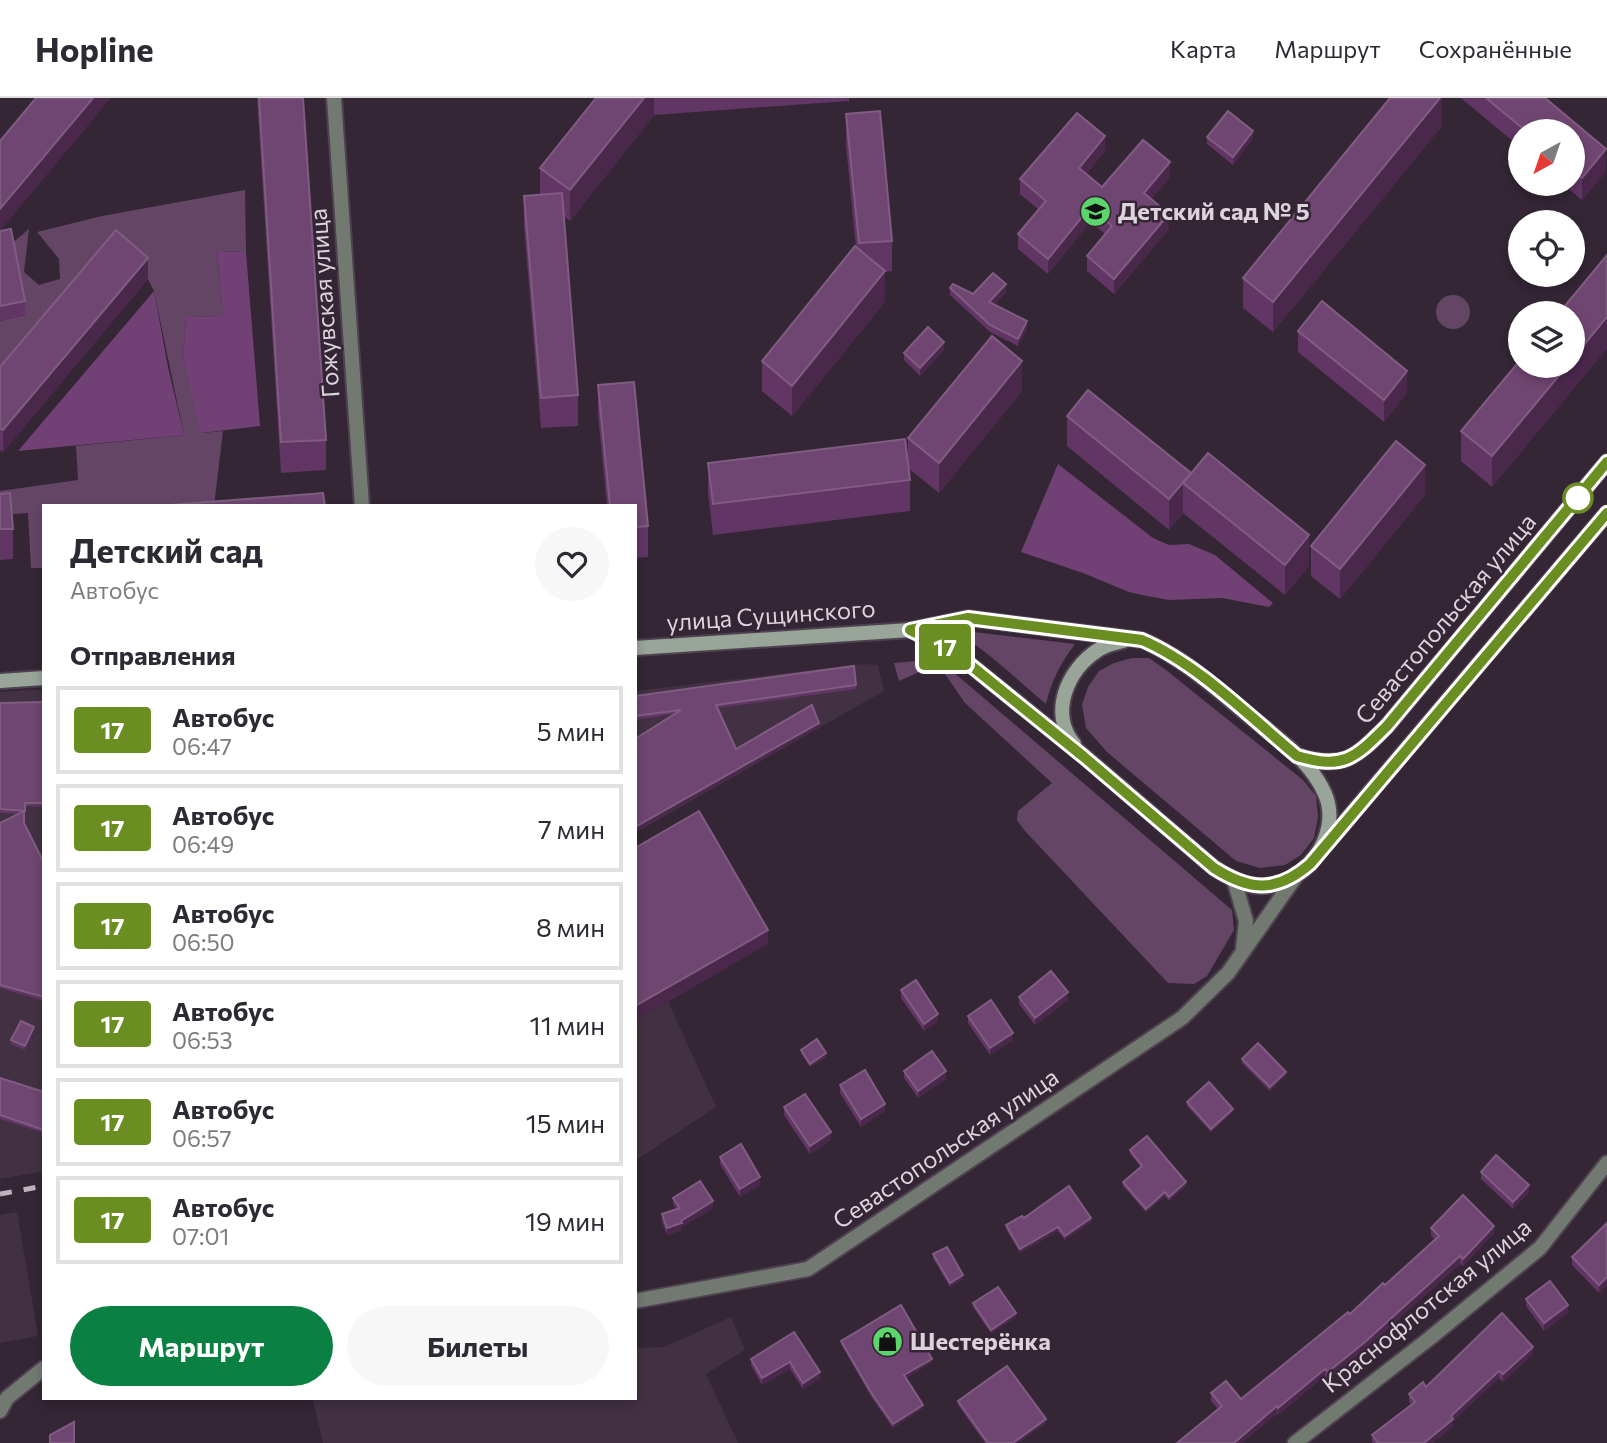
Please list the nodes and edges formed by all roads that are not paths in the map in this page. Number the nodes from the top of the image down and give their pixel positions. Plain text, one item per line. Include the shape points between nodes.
1 (334, 98) edge
2 (1607, 462) edge
3 (362, 504) edge
4 (1607, 513) edge
5 (910, 630) junction
6 (1142, 640) junction
7 (637, 648) edge
8 (42, 678) edge
9 (0, 681) edge
10 (1297, 756) junction
11 (1084, 757) junction
12 (1320, 850) junction
13 (1296, 876) junction
14 (1234, 880) junction
15 (1242, 953) junction
16 (1607, 1163) edge
17 (637, 1301) edge
18 (42, 1370) edge
19 (0, 1411) edge
20 (1295, 1443) edge

1 - 3 street, Гожувская улица
2 - 10 street, Севастопольская улица via 1362,751 1341,762 1320,763
4 - 12 street
5 - 6 street, улица Сущинского via 968,618
5 - 7 street, улица Сущинского
5 - 11 street via 953,651
6 - 10 street, улица Сущинского via 1185,663
6 - 11 street via 1100,648 1071,678 1063,697 1062,718
8 - 9 street
10 - 12 street, улица Сущинского via 1317,777 1331,814
11 - 14 street
12 - 13 street
13 - 14 street via 1259,886
13 - 15 street, Севастопольская улица
14 - 15 street via 1246,920
15 - 17 street, Севастопольская улица via 1181,1018 808,1269
16 - 20 street, Краснофлотская улица via 1540,1248
18 - 19 street via 7,1398

